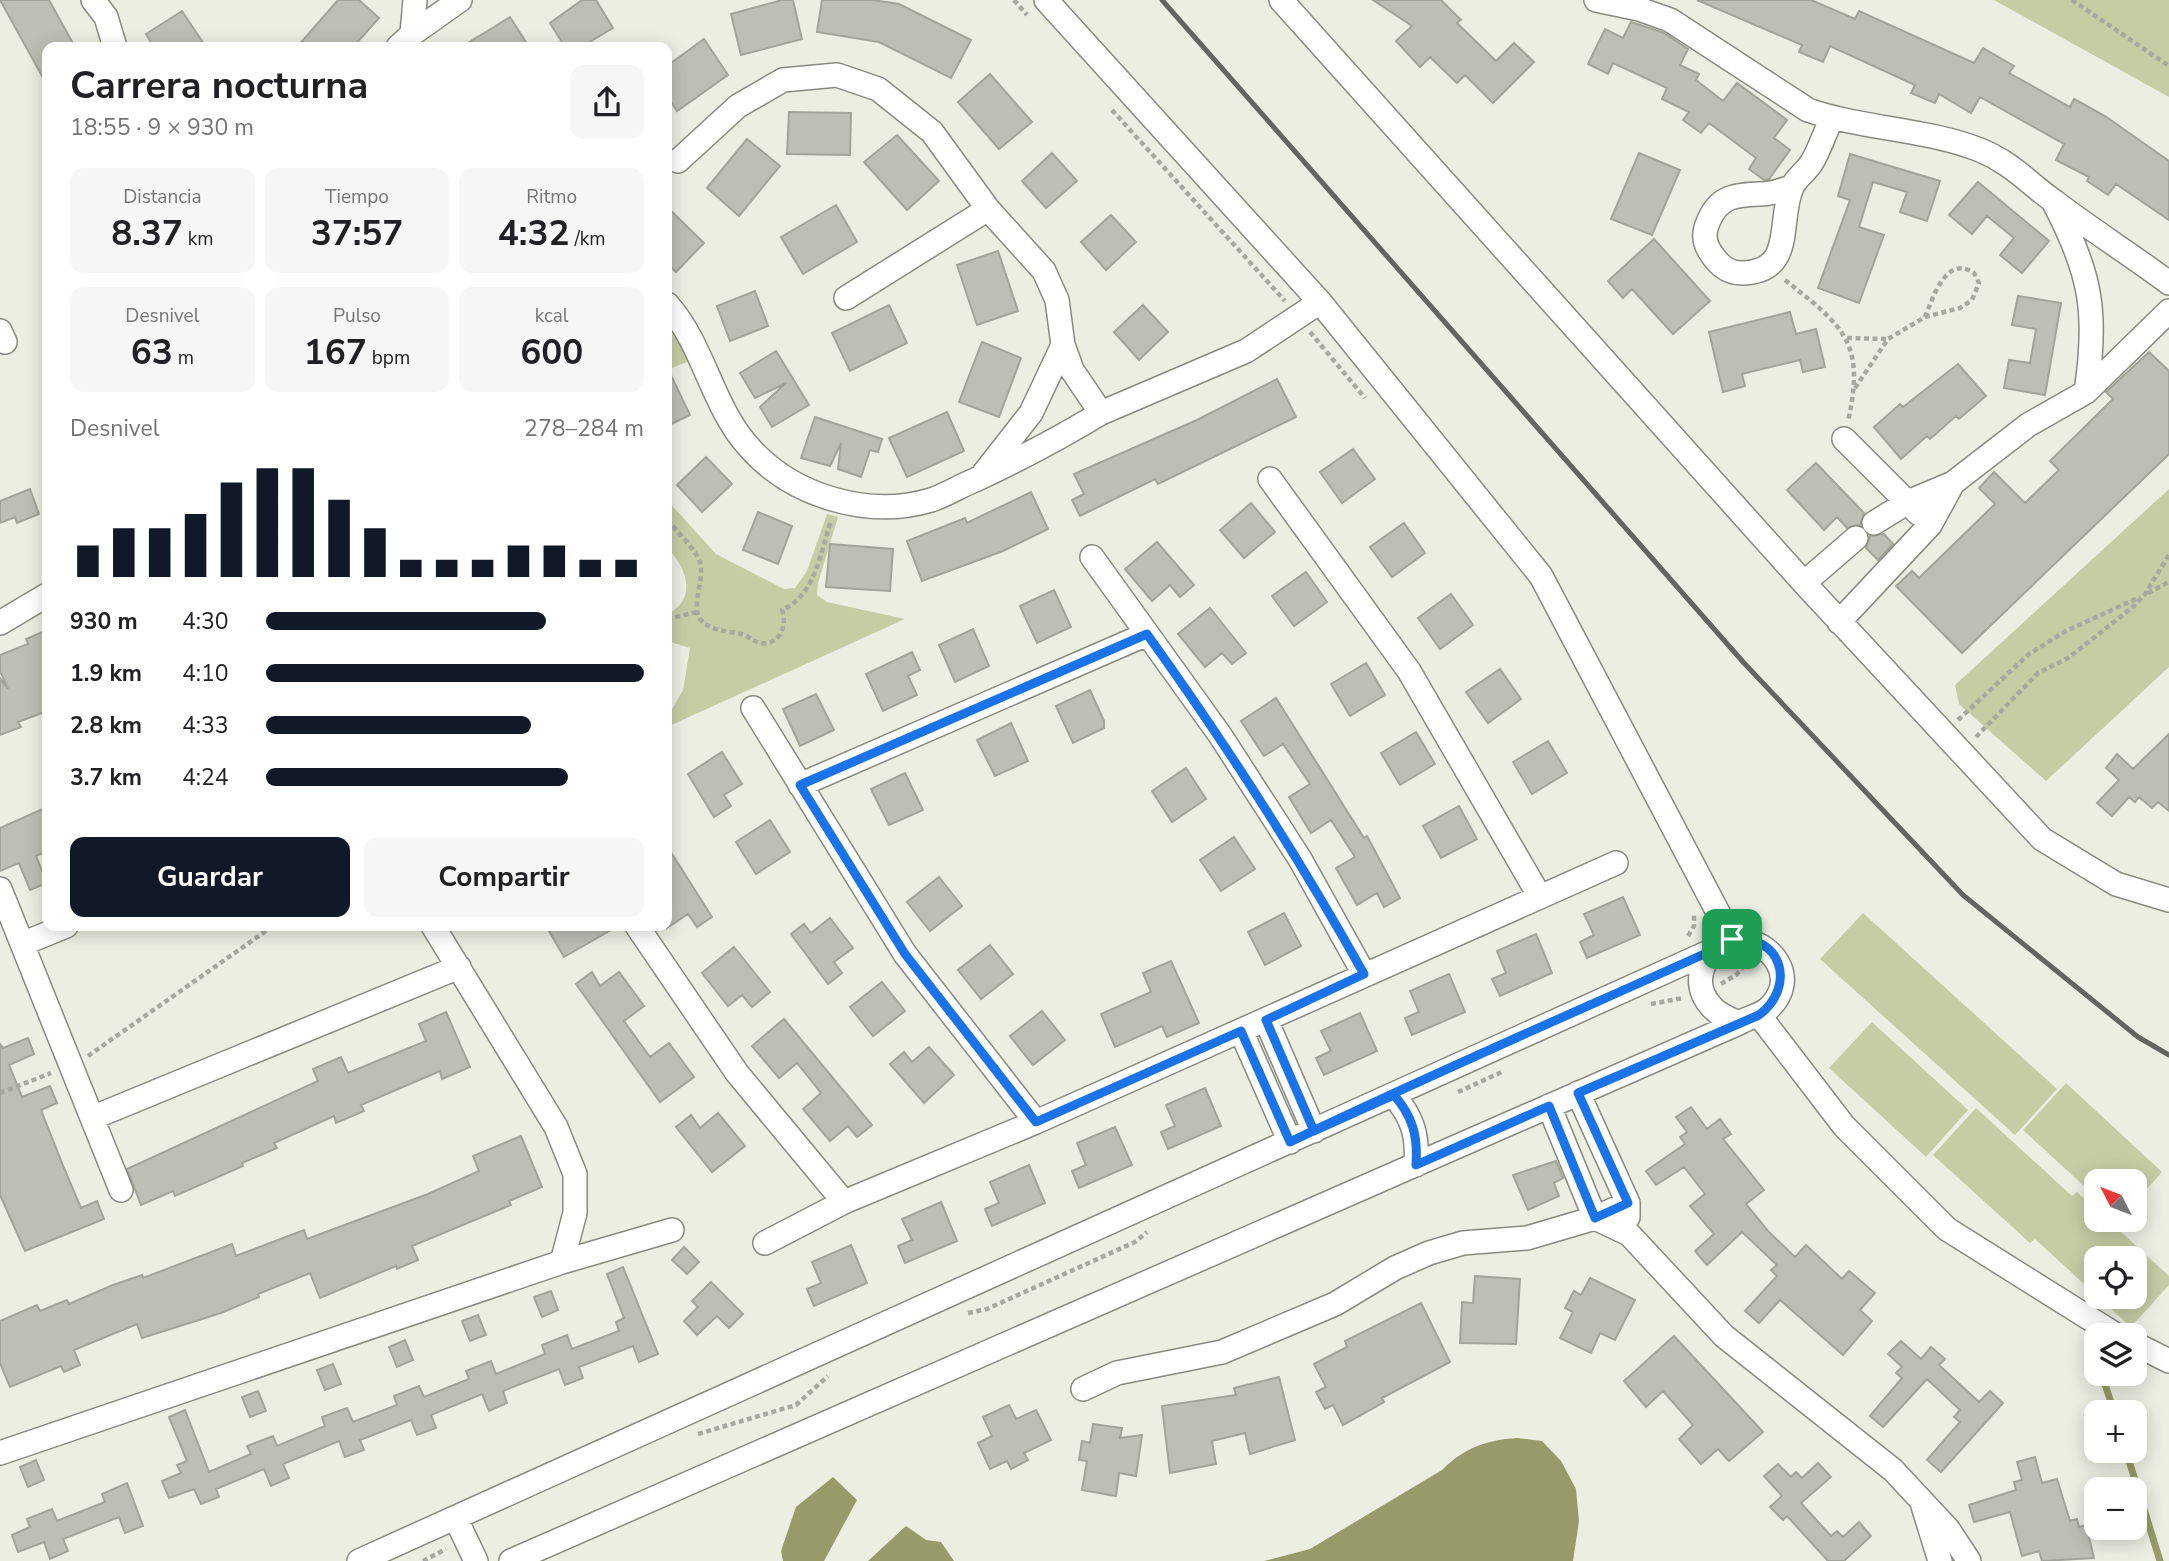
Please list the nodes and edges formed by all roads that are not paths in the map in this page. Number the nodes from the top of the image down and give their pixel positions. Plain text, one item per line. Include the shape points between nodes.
1 (415, 0) edge
2 (460, 0) edge
3 (1046, 0) edge
4 (1281, 0) edge
5 (1596, 0) edge
6 (104, 6) edge
7 (405, 40) edge
8 (114, 42) edge
9 (1832, 118) junction
10 (678, 161) dead end
11 (1792, 187) junction
12 (2052, 200) junction
13 (988, 209) junction
14 (2169, 283) edge
15 (846, 298) dead end
16 (1320, 302) junction
17 (672, 311) edge
18 (2169, 311) edge
19 (1063, 345) junction
20 (2086, 392) junction
21 (1101, 413) junction
22 (1844, 439) road end
23 (980, 478) junction
24 (1270, 479) dead end
25 (1953, 483) junction
26 (1908, 502) junction
27 (1874, 523) dead end
28 (1930, 525) junction
29 (1856, 538) dead end
30 (1091, 556) dead end
31 (1804, 583) junction
32 (42, 598) edge
33 (0, 622) edge
34 (1839, 622) junction
35 (1147, 634) junction
36 (753, 708) dead end
37 (800, 785) junction
38 (1616, 863) dead end
39 (0, 889) edge
40 (1540, 897) junction
41 (2169, 900) edge
42 (54, 931) edge
43 (436, 931) edge
44 (640, 931) edge
45 (1732, 939) junction
46 (22, 944) junction
47 (1711, 951) junction
48 (458, 967) junction
49 (1364, 974) junction
50 (1749, 1019) junction
51 (1266, 1020) junction
52 (1241, 1031) junction
53 (1578, 1093) junction
54 (1394, 1095) junction
55 (1549, 1106) junction
56 (92, 1118) junction
57 (1036, 1122) junction
58 (1314, 1131) junction
59 (1290, 1142) junction
60 (1416, 1165) junction
61 (121, 1190) dead end
62 (844, 1202) junction
63 (1628, 1203) junction
64 (1595, 1218) junction
65 (672, 1230) dead end
66 (1629, 1234) junction
67 (765, 1243) dead end
68 (562, 1262) junction
69 (2097, 1323) edge
70 (2147, 1350) edge
71 (2169, 1361) edge
72 (1083, 1390) dead end
73 (0, 1454) edge
74 (1921, 1500) junction
75 (456, 1518) junction
76 (359, 1561) edge
77 (476, 1561) edge
78 (511, 1561) edge
79 (1940, 1561) edge
80 (1969, 1561) edge

1 - 7 street
2 - 7 street
3 - 16 street
4 - 31 street
5 - 9 street via 1670,20 1808,110
6 - 8 street
9 - 11 street via 1812,163
9 - 12 street via 1978,149 2009,163
10 - 13 street via 738,106 783,80 837,75 878,89 932,132
11 - 11 street via 1726,198 1714,208 1704,229 1717,263 1735,273 1768,267 1780,253
12 - 14 street
12 - 20 street via 2081,258 2088,289 2093,345
13 - 15 street
13 - 19 street via 1044,271 1057,300
16 - 21 street via 1246,351
16 - 45 street via 1541,576
17 - 23 street via 689,335 722,410 748,447 788,481 827,499 891,507 932,500
18 - 20 street
19 - 21 street via 1078,382
19 - 23 street via 1031,413
20 - 25 street via 2028,425
21 - 23 street via 1036,452
22 - 26 street
24 - 40 street via 1409,671
25 - 26 street
25 - 28 street
26 - 27 street
26 - 28 street
28 - 34 street
29 - 31 street
30 - 35 street
31 - 34 street
32 - 33 street
34 - 41 street via 2042,839 2116,884
35 - 37 street
35 - 49 street via 1220,735
36 - 37 street
37 - 57 street via 905,954
38 - 40 street
39 - 46 street
40 - 49 street
42 - 46 street
43 - 48 street
44 - 62 street via 737,1073
45 - 47 street
45 - 50 street via 1763,945 1780,967 1778,995
46 - 56 street
47 - 50 street via 1701,971 1703,994 1711,1007
47 - 54 street
48 - 56 street
48 - 68 street via 556,1127 575,1174 575,1213
49 - 51 street
50 - 53 street
50 - 69 street via 1844,1126 1947,1229
51 - 52 street
51 - 58 street
52 - 57 street
52 - 59 street
53 - 55 street
53 - 63 street
54 - 58 street
54 - 60 street via 1414,1126
55 - 60 street
55 - 64 street
56 - 61 street
57 - 62 street
58 - 59 street
59 - 75 street
60 - 78 street
62 - 67 street
63 - 64 street
63 - 66 street
64 - 66 street
64 - 72 street via 1527,1238 1463,1243 1429,1253 1335,1304 1222,1352 1117,1373
65 - 68 street
66 - 74 street via 1724,1336 1850,1434
68 - 73 street
70 - 71 street
74 - 79 street
74 - 80 street
75 - 76 street
75 - 77 street

